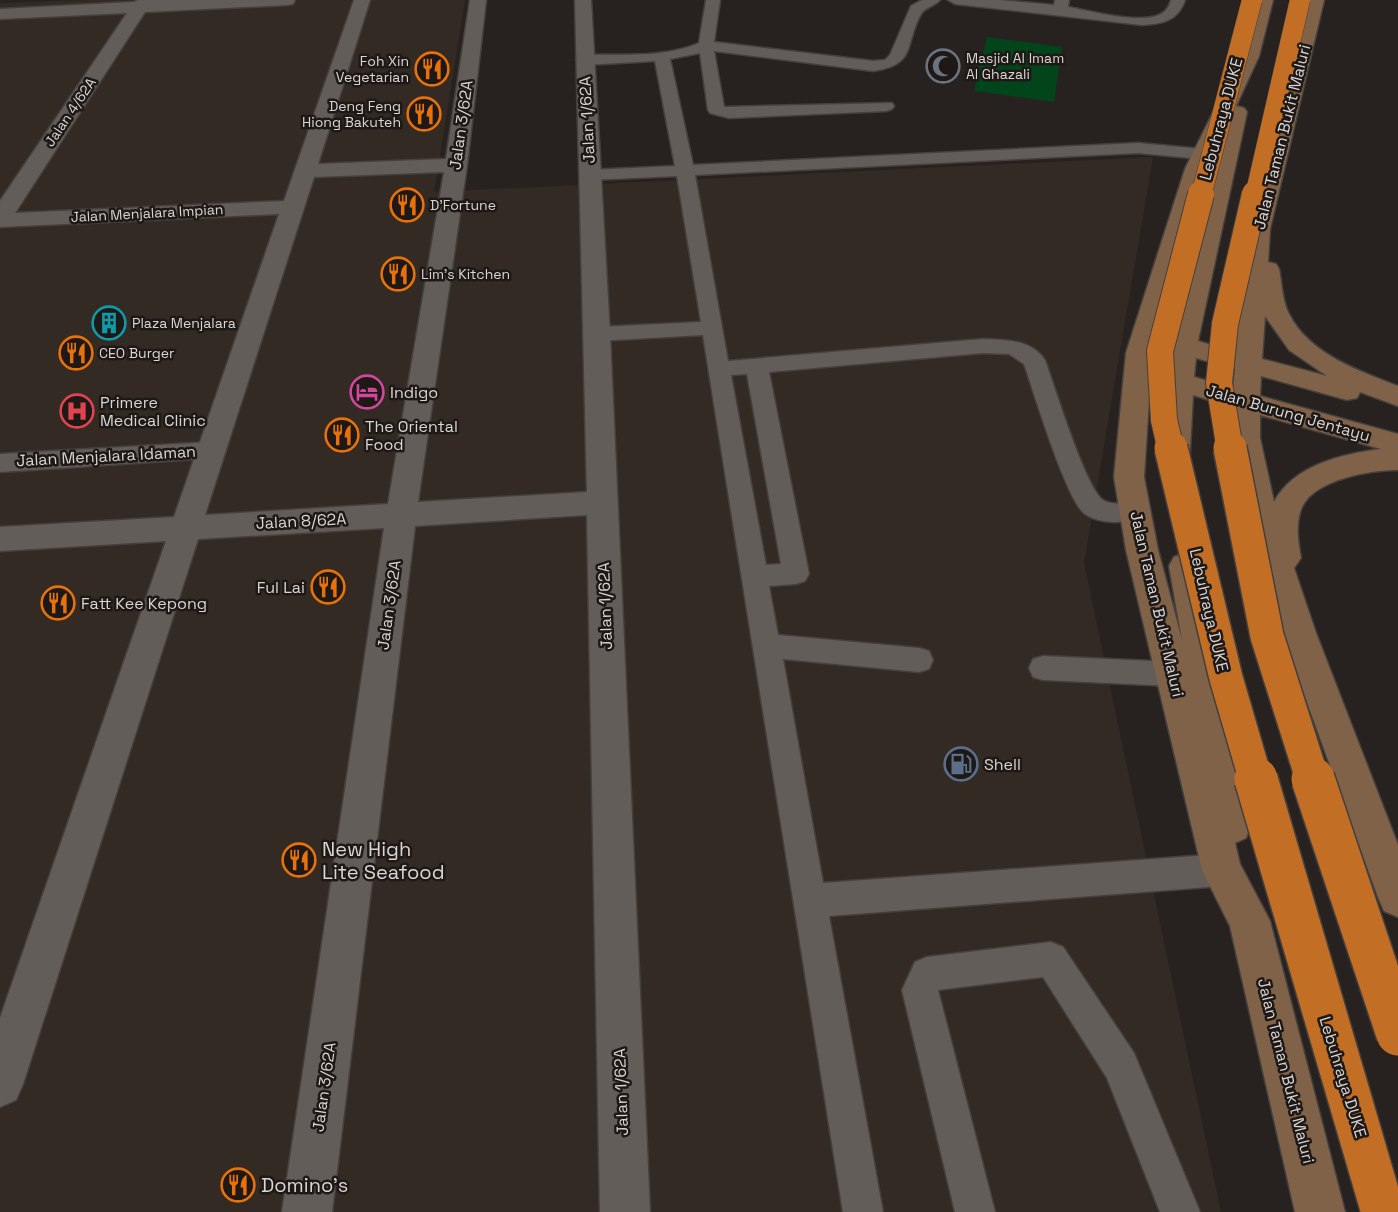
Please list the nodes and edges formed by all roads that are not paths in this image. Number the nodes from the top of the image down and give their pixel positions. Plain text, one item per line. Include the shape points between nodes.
1 (287, 0) edge
2 (362, 0) edge
3 (478, 0) edge
4 (583, 0) edge
5 (713, 0) edge
6 (933, 0) edge
7 (955, 0) edge
8 (1178, 0) edge
9 (1300, 0) edge
10 (1316, 0) edge
11 (1260, 2) edge
12 (144, 3) edge
13 (1061, 5) edge
14 (2, 15) edge
15 (706, 45) junction
16 (662, 56) junction
17 (1250, 56) junction
18 (584, 60) junction
19 (886, 106) dead end
20 (1202, 154) junction
21 (456, 165) junction
22 (685, 170) junction
23 (305, 171) junction
24 (590, 175) junction
25 (293, 207) junction
26 (0, 219) edge
27 (1258, 229) junction
28 (712, 328) junction
29 (597, 334) junction
30 (1184, 346) junction
31 (1249, 364) junction
32 (757, 366) junction
33 (719, 369) junction
34 (1178, 382) junction
35 (1398, 398) edge
36 (1246, 400) junction
37 (1398, 405) edge
38 (1398, 444) edge
39 (212, 450) junction
40 (1398, 459) edge
41 (0, 463) edge
42 (601, 503) junction
43 (1135, 511) junction
44 (401, 515) junction
45 (186, 527) junction
46 (0, 539) edge
47 (754, 576) junction
48 (1299, 633) junction
49 (766, 646) junction
50 (919, 660) dead end
51 (1043, 668) dead end
52 (1173, 674) junction
53 (1222, 870) junction
54 (1398, 897) edge
55 (810, 902) junction
56 (1249, 921) junction
57 (1398, 1034) edge
58 (0, 1084) edge
59 (1311, 1208) edge
60 (307, 1212) edge
61 (625, 1212) edge
62 (863, 1212) edge
63 (975, 1212) edge
64 (1180, 1212) edge
65 (1383, 1212) edge

1 - 12 street
2 - 23 street
3 - 21 street, Jalan 3/62A
4 - 18 street, Jalan 1/62A
5 - 15 lane
6 - 15 lane via 916,9 897,57 888,64 873,66
7 - 13 lane
8 - 13 lane via 1176,8 1164,18 1138,21
9 - 57 highway, bridge via 1225,324 1219,383 1267,636
10 - 27 main road, Jalan Taman Bukit Maluri
11 - 17 main road, Jalan Taman Bukit Maluri
11 - 65 highway, Lebuhraya DUKE, bridge via 1160,351 1164,420 1226,678
12 - 14 street
12 - 26 street, Jalan 4/62A
15 - 16 lane
15 - 19 lane via 716,110 729,113
16 - 18 lane
16 - 22 lane
17 - 20 main road, Jalan Taman Bukit Maluri
17 - 30 main road
18 - 24 street, Jalan 1/62A
20 - 22 lane via 1138,148
20 - 43 main road, Jalan Taman Bukit Maluri via 1138,353 1129,477
21 - 23 street
21 - 44 street, Jalan 3/62A
22 - 24 lane
22 - 28 lane
23 - 25 street
24 - 29 street, Jalan 1/62A
25 - 26 street, Jalan Menjalara Impian
25 - 39 street
27 - 31 main road, Jalan Taman Bukit Maluri
27 - 35 main road via 1275,312 1292,339 1320,362
28 - 29 lane
28 - 33 lane
29 - 42 street, Jalan 1/62A
30 - 31 main road
30 - 34 main road
31 - 36 main road, Jalan Taman Bukit Maluri
31 - 37 main road
32 - 33 lane
32 - 43 lane via 983,346 1014,347 1034,360 1077,481 1092,506 1104,512
32 - 47 lane via 796,573
33 - 47 lane
34 - 36 main road, Jalan Burung Jentayu
34 - 56 main road via 1171,491
36 - 38 main road, Jalan Burung Jentayu
36 - 48 main road, Jalan Taman Bukit Maluri via 1246,438 1264,526
39 - 41 lane, Jalan Menjalara Idaman
39 - 45 street
40 - 48 main road via 1356,464 1327,473 1293,495 1283,519 1282,545
42 - 44 street, Jalan 8/62A
42 - 61 street, Jalan 1/62A
43 - 52 main road, Jalan Taman Bukit Maluri
44 - 45 street, Jalan 8/62A
44 - 60 street, Jalan 3/62A
45 - 46 street, Jalan 8/62A
45 - 58 street
47 - 49 lane
48 - 54 main road, Jalan Taman Bukit Maluri
49 - 50 lane
49 - 55 lane
51 - 52 lane
52 - 53 main road, Jalan Taman Bukit Maluri
53 - 55 lane
53 - 56 main road, Jalan Taman Bukit Maluri
55 - 62 lane
56 - 59 main road, Jalan Taman Bukit Maluri
63 - 64 lane via 920,990 927,974 1050,959 1120,1066

